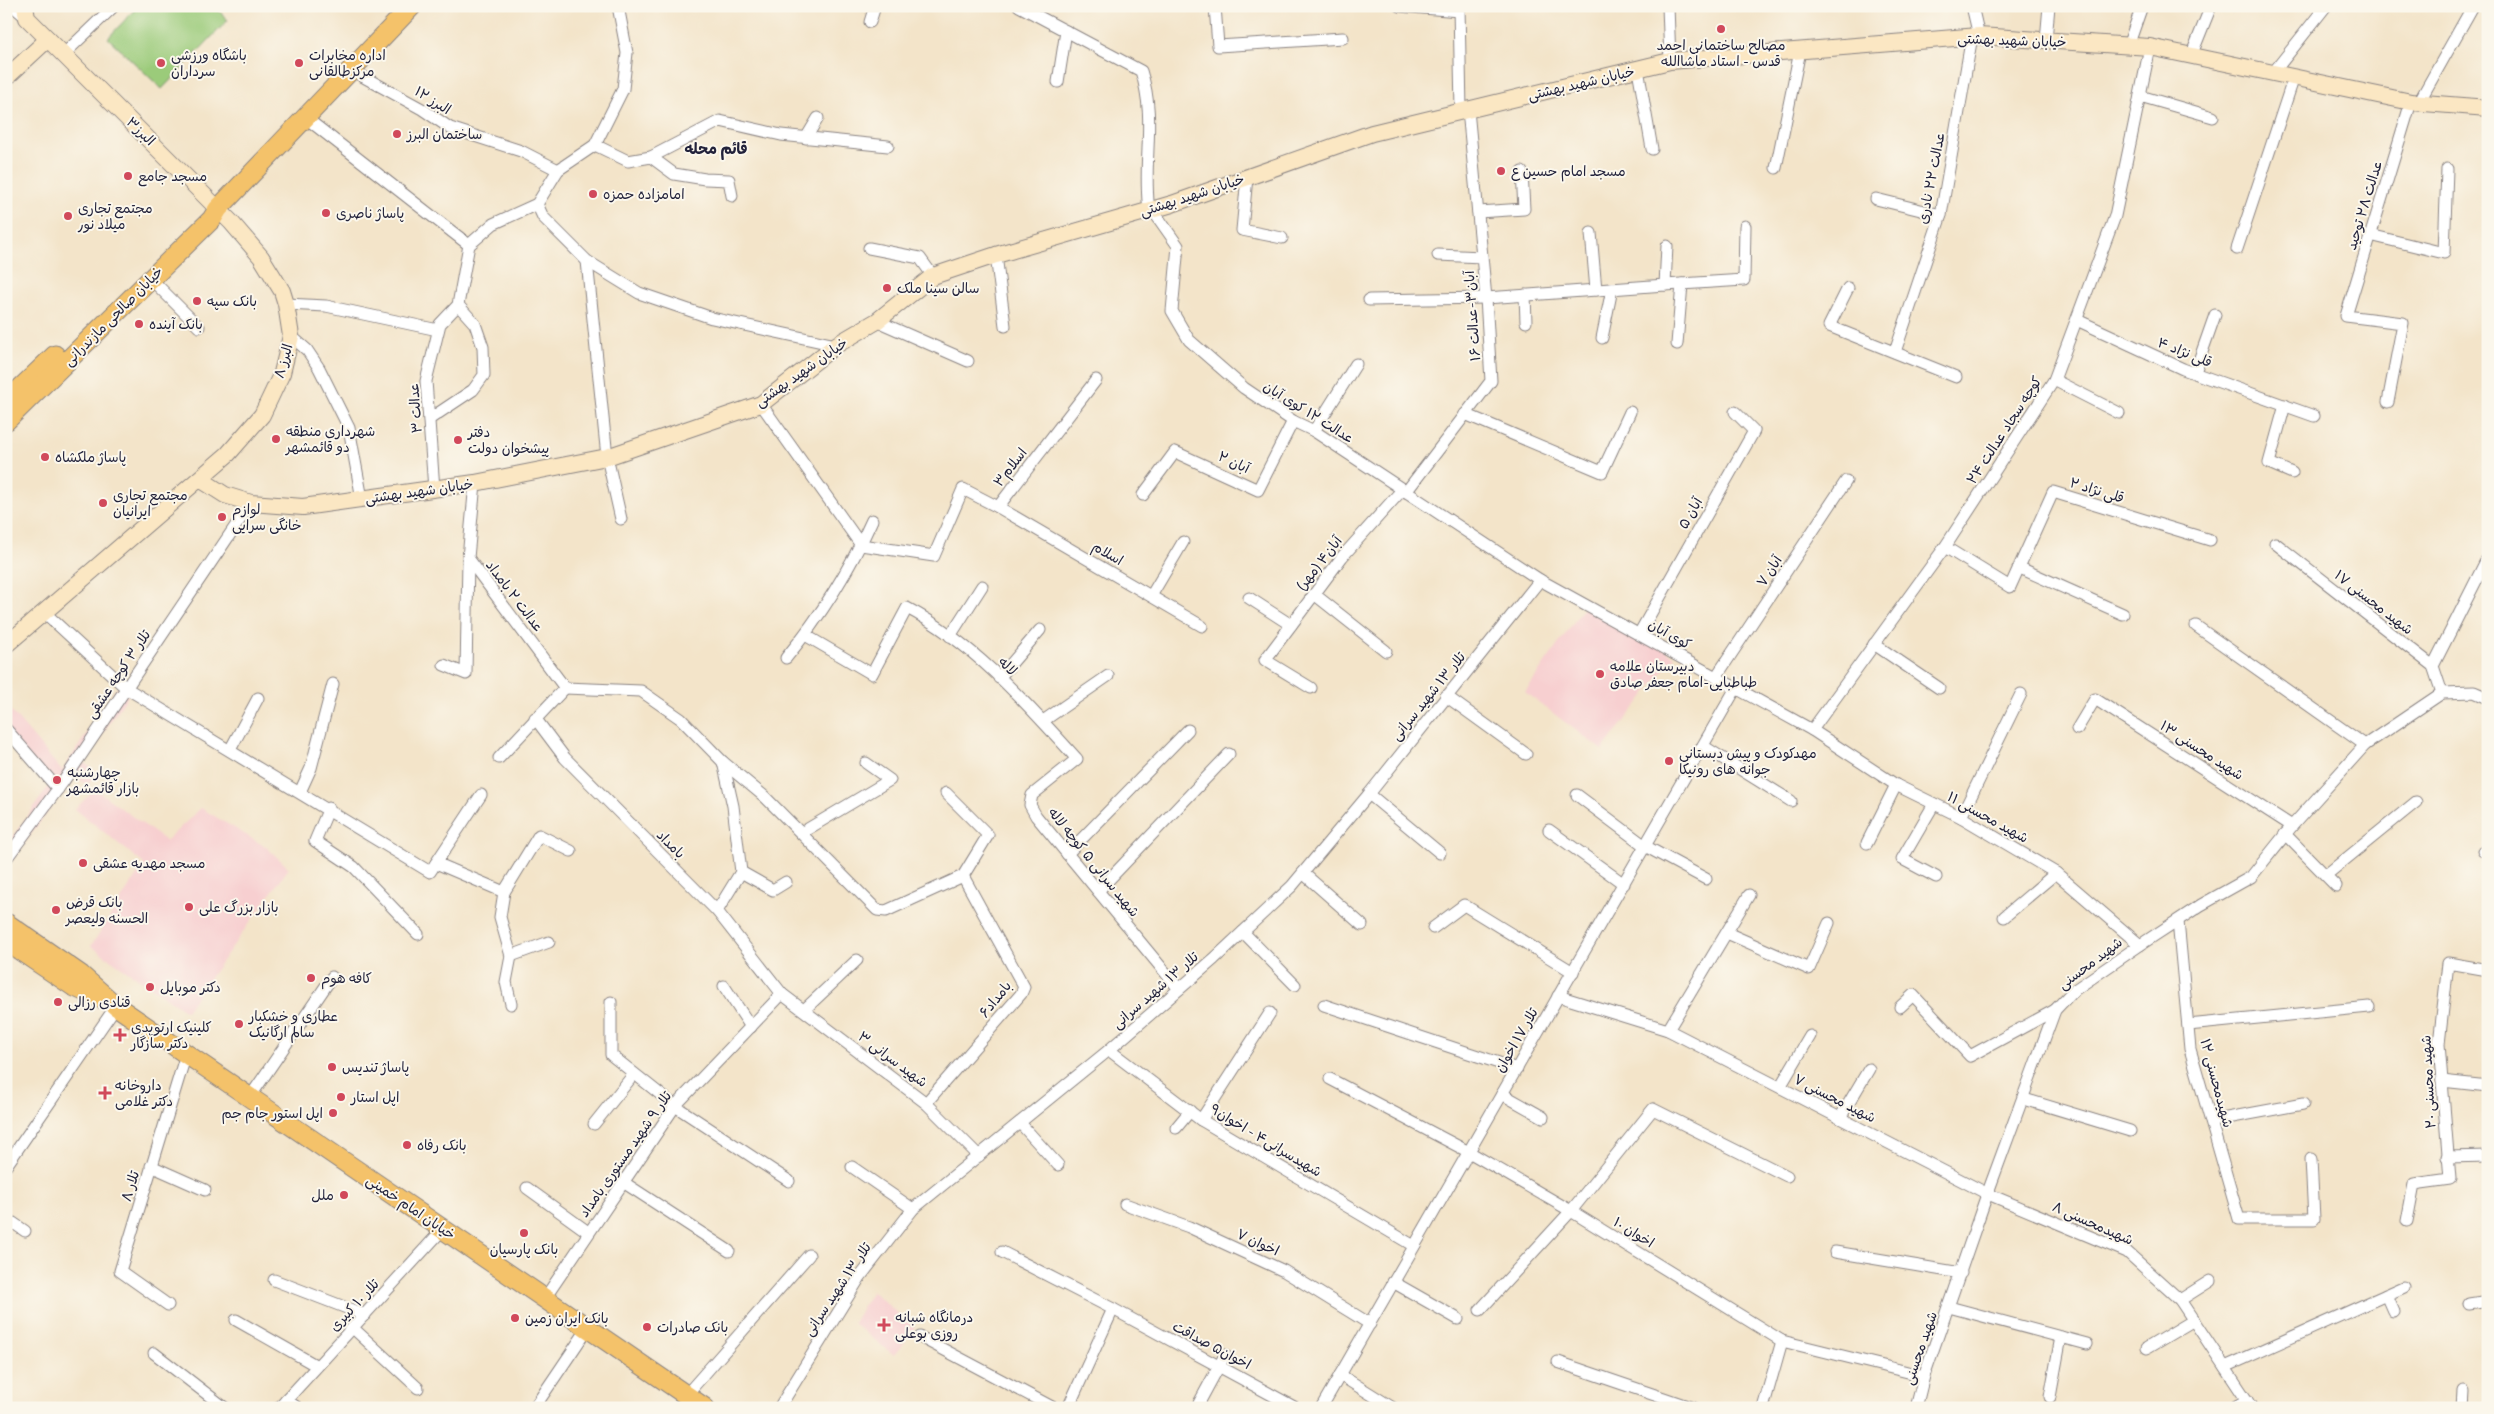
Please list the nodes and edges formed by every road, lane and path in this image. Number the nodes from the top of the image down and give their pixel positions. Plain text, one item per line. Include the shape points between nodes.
1 (13, 6) edge
2 (114, 6) edge
3 (412, 6) edge
4 (618, 6) edge
5 (874, 6) edge
6 (1019, 6) edge
7 (1215, 6) edge
8 (1399, 6) edge
9 (1668, 6) edge
10 (1972, 6) edge
11 (2049, 6) edge
12 (2142, 6) edge
13 (2211, 6) edge
14 (2326, 6) edge
15 (2473, 6) edge
16 (1459, 9) edge
17 (26, 12) edge
18 (870, 22) dead end
19 (1066, 31) junction
20 (1975, 36) junction
21 (1343, 38) dead end
22 (48, 39) junction
23 (2046, 40) junction
24 (2128, 46) junction
25 (2150, 47) junction
26 (1800, 51) junction
27 (64, 54) junction
28 (2191, 56) junction
29 (1670, 61) junction
30 (1638, 69) junction
31 (350, 70) junction
32 (2273, 73) junction
33 (2294, 77) junction
34 (6, 78) edge
35 (1058, 82) dead end
36 (2140, 96) junction
37 (2415, 102) junction
38 (2488, 108) edge
39 (1464, 111) junction
40 (2213, 117) dead end
41 (306, 118) junction
42 (818, 118) dead end
43 (806, 138) junction
44 (595, 145) junction
45 (888, 146) dead end
46 (1652, 149) dead end
47 (652, 157) junction
48 (1776, 168) dead end
49 (2447, 168) dead end
50 (558, 170) junction
51 (1522, 172) dead end
52 (1247, 177) junction
53 (732, 196) dead end
54 (1876, 199) dead end
55 (537, 204) junction
56 (218, 209) junction
57 (1151, 209) junction
58 (1478, 212) junction
59 (1941, 215) junction
60 (1746, 226) dead end
61 (1590, 233) dead end
62 (2370, 235) junction
63 (1282, 238) dead end
64 (469, 245) junction
65 (1667, 246) dead end
66 (869, 248) dead end
67 (2237, 249) dead end
68 (1438, 254) dead end
69 (996, 255) junction
70 (1482, 257) junction
71 (587, 261) junction
72 (933, 276) junction
73 (151, 279) junction
74 (1682, 284) junction
75 (1665, 286) junction
76 (1848, 288) dead end
77 (1612, 289) junction
78 (1596, 290) junction
79 (1525, 296) junction
80 (1486, 298) junction
81 (1370, 300) dead end
82 (286, 304) junction
83 (458, 304) junction
84 (2215, 315) dead end
85 (2077, 320) junction
86 (877, 321) junction
87 (1526, 322) dead end
88 (1005, 326) dead end
89 (199, 327) dead end
90 (438, 330) junction
91 (290, 336) junction
92 (1602, 338) dead end
93 (1677, 344) dead end
94 (836, 345) junction
95 (1896, 352) junction
96 (968, 361) dead end
97 (1356, 364) dead end
98 (2195, 372) junction
99 (1956, 377) dead end
100 (1096, 380) dead end
101 (2054, 380) junction
102 (6, 402) edge
103 (2388, 402) dead end
104 (761, 404) junction
105 (2285, 405) junction
106 (1630, 412) dead end
107 (1735, 412) dead end
108 (2119, 413) dead end
109 (1465, 414) junction
110 (2314, 416) dead end
111 (431, 418) junction
112 (6, 421) edge
113 (1292, 421) junction
114 (1314, 431) junction
115 (607, 457) junction
116 (2292, 473) dead end
117 (200, 479) junction
118 (1846, 481) dead end
119 (475, 483) junction
120 (434, 490) junction
121 (1404, 491) junction
122 (1143, 495) dead end
123 (362, 499) junction
124 (251, 504) junction
125 (998, 507) junction
126 (621, 519) dead end
127 (872, 520) dead end
128 (2210, 540) dead end
129 (1183, 542) dead end
130 (2275, 543) dead end
131 (860, 545) junction
132 (1945, 547) junction
133 (468, 558) junction
134 (2486, 564) edge
135 (2020, 568) junction
136 (1540, 580) junction
137 (982, 586) dead end
138 (1314, 594) junction
139 (1151, 596) junction
140 (1249, 598) dead end
141 (44, 612) junction
142 (2123, 614) dead end
143 (1291, 625) junction
144 (1202, 626) dead end
145 (2196, 626) dead end
146 (1040, 630) dead end
147 (1638, 634) junction
148 (805, 635) junction
149 (950, 636) junction
150 (1874, 644) junction
151 (6, 645) edge
152 (1386, 651) dead end
153 (786, 658) dead end
154 (444, 665) dead end
155 (2433, 666) junction
156 (1108, 676) dead end
157 (1716, 677) junction
158 (999, 678) junction
159 (333, 684) dead end
160 (126, 688) junction
161 (565, 688) junction
162 (1311, 688) dead end
163 (1736, 688) junction
164 (1939, 688) dead end
165 (2442, 693) junction
166 (2021, 694) dead end
167 (1446, 696) junction
168 (258, 698) dead end
169 (2488, 698) edge
170 (535, 718) junction
171 (1043, 722) junction
172 (6, 729) edge
173 (2076, 729) dead end
174 (1188, 730) dead end
175 (1812, 730) junction
176 (1703, 746) junction
177 (2365, 746) junction
178 (230, 750) junction
179 (1229, 754) dead end
180 (1526, 754) dead end
181 (499, 758) dead end
182 (1078, 759) joint
183 (723, 762) junction
184 (866, 763) dead end
185 (1896, 785) junction
186 (58, 789) junction
187 (300, 792) junction
188 (946, 793) dead end
189 (1369, 794) junction
190 (481, 795) dead end
191 (1577, 795) dead end
192 (1791, 801) dead end
193 (2416, 802) dead end
194 (1934, 804) junction
195 (329, 808) junction
196 (1961, 816) junction
197 (1549, 830) dead end
198 (2289, 830) junction
199 (801, 833) junction
200 (1868, 843) dead end
201 (1645, 846) junction
202 (571, 851) dead end
203 (1440, 853) dead end
204 (1067, 854) junction
205 (6, 859) edge
206 (436, 863) junction
207 (741, 872) junction
208 (1303, 873) junction
209 (2056, 873) junction
210 (2326, 875) junction
211 (963, 876) junction
212 (1936, 878) dead end
213 (1706, 879) dead end
214 (786, 882) dead end
215 (1624, 884) junction
216 (2336, 886) dead end
217 (1098, 891) junction
218 (504, 892) junction
219 (1749, 895) dead end
220 (717, 912) junction
221 (2004, 917) dead end
222 (2178, 921) junction
223 (6, 923) edge
224 (1829, 923) dead end
225 (1362, 925) dead end
226 (1433, 928) dead end
227 (1243, 932) junction
228 (1727, 932) junction
229 (418, 934) dead end
230 (6, 941) edge
231 (549, 942) dead end
232 (2140, 944) junction
233 (511, 956) junction
234 (857, 960) dead end
235 (2488, 970) edge
236 (1573, 972) junction
237 (332, 977) dead end
238 (1295, 985) dead end
239 (724, 986) dead end
240 (1179, 989) junction
241 (782, 994) junction
242 (1558, 996) junction
243 (611, 1002) dead end
244 (511, 1004) dead end
245 (1324, 1005) dead end
246 (116, 1006) junction
247 (1900, 1007) dead end
248 (2368, 1007) dead end
249 (804, 1010) junction
250 (2055, 1010) junction
251 (1270, 1013) dead end
252 (2188, 1025) junction
253 (751, 1026) junction
254 (1668, 1030) junction
255 (1810, 1036) dead end
256 (1109, 1050) junction
257 (186, 1054) junction
258 (1517, 1069) junction
259 (1868, 1069) dead end
260 (634, 1074) junction
261 (1330, 1079) dead end
262 (2442, 1081) junction
263 (2488, 1086) edge
264 (1780, 1087) junction
265 (1502, 1094) junction
266 (250, 1097) junction
267 (2024, 1099) junction
268 (926, 1103) junction
269 (2303, 1104) dead end
270 (675, 1106) junction
271 (1190, 1111) junction
272 (1543, 1117) dead end
273 (1840, 1118) junction
274 (1202, 1120) junction
275 (2211, 1121) junction
276 (1020, 1123) junction
277 (594, 1124) dead end
278 (1176, 1128) dead end
279 (2130, 1131) dead end
280 (1469, 1152) junction
281 (979, 1156) junction
282 (2488, 1156) edge
283 (2447, 1157) junction
284 (2311, 1159) dead end
285 (7, 1165) edge
286 (1058, 1165) dead end
287 (151, 1166) junction
288 (852, 1167) dead end
289 (1787, 1176) dead end
290 (790, 1181) dead end
291 (623, 1182) junction
292 (528, 1188) dead end
293 (205, 1190) dead end
294 (1988, 1194) junction
295 (1125, 1204) dead end
296 (913, 1209) junction
297 (1571, 1211) junction
298 (6, 1218) edge
299 (2406, 1221) dead end
300 (443, 1229) junction
301 (25, 1231) dead end
302 (588, 1232) junction
303 (1414, 1246) junction
304 (729, 1251) dead end
305 (1002, 1252) dead end
306 (1835, 1252) dead end
307 (809, 1255) dead end
308 (1961, 1273) junction
309 (274, 1280) dead end
310 (2210, 1281) dead end
311 (1393, 1282) junction
312 (2404, 1286) dead end
313 (2386, 1295) junction
314 (545, 1298) junction
315 (2180, 1300) junction
316 (2488, 1301) edge
317 (2469, 1304) dead end
318 (168, 1305) dead end
319 (1949, 1308) junction
320 (1113, 1309) junction
321 (1480, 1310) dead end
322 (2393, 1311) dead end
323 (365, 1315) junction
324 (1458, 1319) dead end
325 (236, 1320) dead end
326 (2194, 1320) junction
327 (1370, 1324) junction
328 (353, 1328) junction
329 (588, 1328) junction
330 (920, 1336) dead end
331 (2061, 1337) junction
332 (1782, 1341) junction
333 (2087, 1344) dead end
334 (2147, 1348) dead end
335 (154, 1353) dead end
336 (1225, 1355) dead end
337 (1558, 1362) dead end
338 (318, 1366) junction
339 (1219, 1366) junction
340 (2225, 1367) junction
341 (1340, 1375) junction
342 (1924, 1376) junction
343 (418, 1388) dead end
344 (2463, 1391) dead end
345 (686, 1395) junction
346 (2050, 1396) dead end
347 (1199, 1403) dead end
348 (282, 1404) edge
349 (2249, 1404) edge
350 (225, 1408) edge
351 (298, 1408) edge
352 (534, 1408) edge
353 (705, 1408) edge
354 (779, 1408) edge
355 (1054, 1408) edge
356 (1068, 1408) edge
357 (1296, 1408) edge
358 (1321, 1408) edge
359 (1393, 1408) edge
360 (1693, 1408) edge
361 (1763, 1408) edge
362 (1916, 1408) edge
363 (2232, 1408) edge
364 (2462, 1408) edge

1 - 17 street
2 - 27 street
3 - 31 main road, خیابان صالحی مازندرانی
4 - 44 street via 627,53 623,89
5 - 18 street
6 - 19 street
7 - 21 street via 1218,46
8 - 16 street
9 - 29 street
10 - 20 street
11 - 23 street
12 - 24 street
13 - 28 street
14 - 32 street
15 - 37 street, عدالت ۲۸ توحید
16 - 39 street, آبان۳-عدالت ۱۶
17 - 22 main road, البرز۳
19 - 35 street
19 - 57 street via 1141,71 1151,119 1146,184
20 - 23 main road, خیابان شهید بهشتی
20 - 26 main road, خیابان شهید بهشتی
20 - 59 street, عدالت ۲۲ نادری
22 - 27 main road, البرز۳
22 - 34 main road
23 - 24 main road, خیابان شهید بهشتی
24 - 25 main road, خیابان شهید بهشتی
25 - 28 main road, خیابان شهید بهشتی
25 - 36 street, کوچه سجاد عدالت ۲۴
26 - 29 main road, خیابان شهید بهشتی
26 - 48 street
27 - 56 main road, البرز۳
28 - 32 main road, خیابان شهید بهشتی
29 - 30 main road, خیابان شهید بهشتی
30 - 39 main road, خیابان شهید بهشتی
30 - 46 street
31 - 41 main road, خیابان صالحی مازندرانی
31 - 50 street, البرز ۱۲ via 450,128 521,151
32 - 33 main road, خیابان شهید بهشتی
33 - 37 main road, خیابان شهید بهشتی
33 - 67 street
36 - 40 street
36 - 85 street, کوچه سجاد عدالت ۲۴ via 2115,216
37 - 38 main road, خیابان شهید بهشتی
37 - 62 street, عدالت ۲۸ توحید
39 - 52 main road, خیابان شهید بهشتی via 1372,133
39 - 58 street, آبان۳-عدالت ۱۶
41 - 56 main road, خیابان صالحی مازندرانی
41 - 64 street
42 - 43 street
43 - 45 street
43 - 47 street via 720,121
44 - 47 street via 628,161
44 - 50 street
47 - 53 street via 674,174 729,180
49 - 62 street via 2444,253
50 - 55 street
51 - 58 street via 1524,209
52 - 57 main road, خیابان شهید بهشتی
52 - 63 street via 1242,230
54 - 59 street
55 - 64 street via 493,224
55 - 71 street via 544,217
56 - 73 main road, خیابان صالحی مازندرانی via 212,219
56 - 82 main road, البرز ۸ via 261,257 282,291
56 - 102 main road, خیابان صالحی مازندرانی via 206,210
57 - 69 main road, خیابان شهید بهشتی
57 - 113 street, عدالت ۱۲ کوی آبان via 1178,246 1172,311 1189,340 1244,388
58 - 70 street, آبان۳-عدالت ۱۶
59 - 95 street, عدالت ۲۲ نادری
60 - 74 street via 1744,280
61 - 78 street
62 - 103 street, عدالت ۲۸ توحید via 2346,316 2403,323
64 - 83 street
65 - 75 street
66 - 72 street via 920,258
68 - 70 street
69 - 72 main road, خیابان شهید بهشتی
69 - 88 street
70 - 80 street, آبان۳-عدالت ۱۶
71 - 94 street via 639,293 712,318
71 - 115 street
72 - 86 main road, خیابان شهید بهشتی
73 - 89 street
73 - 112 main road, خیابان صالحی مازندرانی
74 - 75 street
74 - 93 street
75 - 77 street
76 - 95 street via 1829,326
77 - 78 street
77 - 92 street
78 - 79 street
79 - 80 street
79 - 87 street
80 - 81 street
80 - 109 street, آبان۳-عدالت ۱۶ via 1491,381
82 - 90 street via 326,306
82 - 91 main road, البرز ۸
83 - 90 street, عدالت ۳
83 - 111 street via 475,324 483,347 484,375 473,390
84 - 98 street
85 - 98 street, قلی نژاد ۴
85 - 101 street, کوچه سجاد عدالت ۲۴
86 - 94 main road, خیابان شهید بهشتی
86 - 96 street
90 - 111 street, عدالت ۳ via 426,381
91 - 117 main road, البرز ۸ via 282,373 262,414 228,454
91 - 123 street via 307,350 319,368 348,428
94 - 104 main road, خیابان شهید بهشتی
95 - 99 street
97 - 114 street
98 - 105 street, قلی نژاد ۴
100 - 125 street, اسلام۳
101 - 108 street
101 - 132 street, کوچه سجاد عدالت ۲۴
104 - 115 main road, خیابان شهید بهشتی
104 - 131 street
105 - 110 street, قلی نژاد ۴
105 - 116 street via 2269,463
106 - 109 street via 1602,472
107 - 147 street, آبان ۵ via 1754,431
109 - 121 street, آبان۳-عدالت ۱۶
111 - 120 street, عدالت ۳
113 - 114 street, عدالت ۱۲ کوی آبان
113 - 122 street, آبان ۲ via 1258,490 1175,452
114 - 121 street, عدالت ۱۲ کوی آبان
115 - 119 main road, خیابان شهید بهشتی
115 - 126 street
117 - 124 main road, خیابان شهید بهشتی via 225,495
117 - 141 main road
118 - 157 street, آبان ۷
119 - 120 main road, خیابان شهید بهشتی
119 - 133 street, عدالت ۲ بامداد
120 - 123 main road, خیابان شهید بهشتی
121 - 136 street, عدالت ۱۲ کوی آبان
121 - 138 street, آبان۴ (مهر) via 1342,557
123 - 124 main road, خیابان شهید بهشتی via 304,507
124 - 160 street, تلار ۳ کوچه عشقی
125 - 131 street, اسلام۳ via 963,489 934,556
125 - 139 street, اسلام
127 - 131 street
128 - 135 street, قلی نژاد ۲ via 2053,492
129 - 139 street
130 - 155 street, شهید محسنی ۱۷
131 - 148 street
132 - 135 street, قلی نژاد ۲ via 2010,587
132 - 150 street, کوچه سجاد عدالت ۲۴
133 - 154 street via 466,674
133 - 161 street, عدالت ۲ بامداد
134 - 155 street
135 - 142 street
136 - 147 street, کوی آبان
136 - 167 street, تلار ۱۳ شهید سرانی
137 - 149 street
138 - 143 street, آبان۴ (مهر)
138 - 152 street
139 - 144 street, اسلام
140 - 143 street
141 - 151 main road
141 - 160 street
143 - 162 street, آبان۴ (مهر) via 1265,660
145 - 177 street
146 - 158 street
147 - 157 street, کوی آبان
148 - 149 street, لاله via 872,674 907,608
148 - 153 street
149 - 158 street, لاله
150 - 164 street
150 - 175 street, کوچه سجاد عدالت ۲۴
155 - 165 street
156 - 171 street
157 - 163 street, کوی آبان
158 - 171 street, لاله
159 - 187 street via 311,768
160 - 178 street
160 - 186 street, تلار ۳ کوچه عشقی
161 - 170 street
161 - 183 street via 641,691 681,719
163 - 175 street, کوی آبان
163 - 176 street, تلار ۱۷ اخوان
165 - 169 street via 2474,692
165 - 177 street, شهید محسنی
166 - 196 street
167 - 180 street
167 - 189 street, تلار ۱۳ شهید سرانی
168 - 178 street
170 - 181 street
170 - 220 street, بامداد via 565,758
171 - 182 street, لاله
172 - 186 street
173 - 198 street, شهید محسنی ۱۳ via 2096,699
174 - 204 street
175 - 185 street, شهید محسنی ۱۱
176 - 192 street
176 - 201 street, تلار ۱۷ اخوان
177 - 198 street, شهید محسنی
178 - 187 street
179 - 217 street
182 - 204 street, شهید سرانی ۵ کوچه لاله via 1032,795 1030,805
183 - 199 street
183 - 207 street via 733,806
184 - 199 street via 890,780
185 - 194 street, شهید محسنی ۱۱
185 - 200 street
186 - 205 street, تلار ۳ کوچه عشقی
187 - 195 street
188 - 211 street via 988,834
189 - 203 street
189 - 208 street, تلار ۱۳ شهید سرانی
190 - 206 street
191 - 201 street
193 - 210 street
194 - 196 street, شهید محسنی ۱۱
194 - 212 street via 1902,859
195 - 206 street via 430,872
195 - 229 street via 315,842 354,868
196 - 209 street, شهید محسنی ۱۱
197 - 215 street
198 - 210 street, شهید محسنی ۱۳
198 - 222 street, شهید محسنی via 2251,877
199 - 211 street via 877,910 886,911
201 - 213 street
201 - 215 street, تلار ۱۷ اخوان
202 - 218 street via 539,834
204 - 217 street, شهید سرانی ۵ کوچه لاله
206 - 218 street
207 - 214 street via 773,890
207 - 220 street
208 - 225 street
208 - 227 street, تلار ۱۳ شهید سرانی
209 - 221 street
209 - 232 street, شهید محسنی ۱۱
210 - 216 street, شهید محسنی ۱۳
211 - 268 street, بامداد۶ via 1024,986 1021,994
215 - 236 street, تلار ۱۷ اخوان
217 - 240 street, شهید سرانی ۵ کوچه لاله
218 - 233 street via 500,917
219 - 228 street
220 - 241 street, بامداد
222 - 232 street, شهید محسنی
222 - 252 street, شهیدمحسنی ۱۲
223 - 246 main road, خیابان امام خمینی via 81,975
224 - 228 street via 1809,969
226 - 236 street via 1464,905
227 - 238 street
227 - 240 street, تلار ۱۳ شهید سرانی
228 - 254 street
230 - 246 main road, خیابان امام خمینی via 73,986
231 - 233 street
232 - 250 street, شهید محسنی via 2073,991
233 - 244 street via 506,982
234 - 249 street
235 - 262 street, شهید محسنی ۲۰ via 2448,964 2439,1044
236 - 242 street, تلار ۱۷ اخوان
237 - 266 street
239 - 253 street
240 - 256 street, تلار ۱۳ شهید سرانی
241 - 249 street, شهید سرانی ۳
241 - 253 street, تلار ۹ شهید مستوری بامداد
242 - 254 street, شهید محسنی ۷
242 - 258 street, تلار ۱۷ اخوان
243 - 260 street via 611,1056
245 - 258 street
246 - 257 main road, خیابان امام خمینی
246 - 285 street
247 - 250 street via 1913,995 1970,1056
248 - 252 street
249 - 268 street, شهید سرانی ۳
250 - 267 street, شهید محسنی
251 - 274 street
252 - 275 street, شهیدمحسنی ۱۲ via 2190,1049
253 - 270 street, تلار ۹ شهید مستوری بامداد
254 - 264 street, شهید محسنی ۷
255 - 264 street
256 - 271 street, شهیدسرانی۴ - اخوان۹
256 - 276 street, تلار ۱۳ شهید سرانی
257 - 266 main road, خیابان امام خمینی
257 - 287 street, تلار ۸
258 - 265 street, تلار ۱۷ اخوان
259 - 273 street
260 - 270 street
260 - 277 street
261 - 280 street, اخوان ۱۰
262 - 263 street
262 - 283 street, شهید محسنی ۲۰
264 - 273 street, شهید محسنی ۷
265 - 272 street
265 - 280 street, تلار ۱۷ اخوان
266 - 300 main road, خیابان امام خمینی
267 - 279 street
267 - 294 street, شهید محسنی
268 - 281 street, شهید سرانی ۳
269 - 275 street
270 - 290 street
270 - 291 street, تلار ۹ شهید مستوری بامداد
271 - 274 street, شهیدسرانی۴ - اخوان۹
271 - 278 street
273 - 294 street, شهید محسنی ۷
274 - 303 street, شهیدسرانی۴ - اخوان۹
275 - 284 street, شهیدمحسنی ۱۲ via 2239,1219 2314,1219
276 - 281 street, تلار ۱۳ شهید سرانی
276 - 286 street
280 - 297 street, اخوان ۱۰
280 - 303 street, تلار ۱۷ اخوان
281 - 296 street, تلار ۱۳ شهید سرانی
282 - 283 street
283 - 299 street, شهید محسنی ۲۰ via 2450,1179 2414,1184
287 - 293 street
287 - 318 street, تلار ۸ via 120,1271
288 - 296 street
289 - 297 street via 1653,1109
291 - 302 street, تلار ۹ شهید مستوری بامداد
291 - 304 street
292 - 302 street
294 - 308 street, شهید محسنی
294 - 315 street, شهیدمحسنی ۸ via 2127,1252
295 - 327 street, اخوان ۷ via 1189,1227 1284,1271
296 - 354 street, تلار ۱۳ شهید سرانی via 860,1277
297 - 321 street
297 - 332 street, اخوان ۱۰
298 - 301 street
300 - 314 main road, خیابان امام خمینی
300 - 323 street, تلار ۱۰ کبیری
302 - 314 street, تلار ۹ شهید مستوری بامداد
303 - 311 street, تلار ۱۷ اخوان
305 - 320 street, اخوان۵ صداقت
306 - 308 street
307 - 345 street
308 - 319 street, شهید محسنی
309 - 323 street
310 - 315 street
311 - 324 street
311 - 327 street, تلار ۱۷ اخوان
312 - 313 street
313 - 322 street
313 - 340 street
314 - 329 main road, خیابان امام خمینی
315 - 326 street, شهیدمحسنی ۸
316 - 317 street
319 - 331 street
319 - 342 street, شهید محسنی
320 - 339 street, اخوان۵ صداقت
320 - 356 street
323 - 328 street, تلار ۱۰ کبیری
325 - 338 street
326 - 334 street
326 - 340 street, شهیدمحسنی ۸
327 - 341 street, تلار ۱۷ اخوان
328 - 338 street, تلار ۱۰ کبیری
328 - 343 street
329 - 345 main road, خیابان امام خمینی
329 - 352 street
330 - 355 street
331 - 333 street
331 - 346 street
332 - 342 street, اخوان ۱۰
332 - 361 street
335 - 350 street
336 - 339 street
337 - 360 street
338 - 348 street, تلار ۱۰ کبیری
339 - 347 street
339 - 357 street, اخوان۵ صداقت
340 - 349 street, شهیدمحسنی ۸
341 - 358 street, تلار ۱۷ اخوان
341 - 359 street
342 - 362 street, شهید محسنی
344 - 364 street
345 - 353 main road, خیابان امام خمینی
348 - 351 street
349 - 363 street

